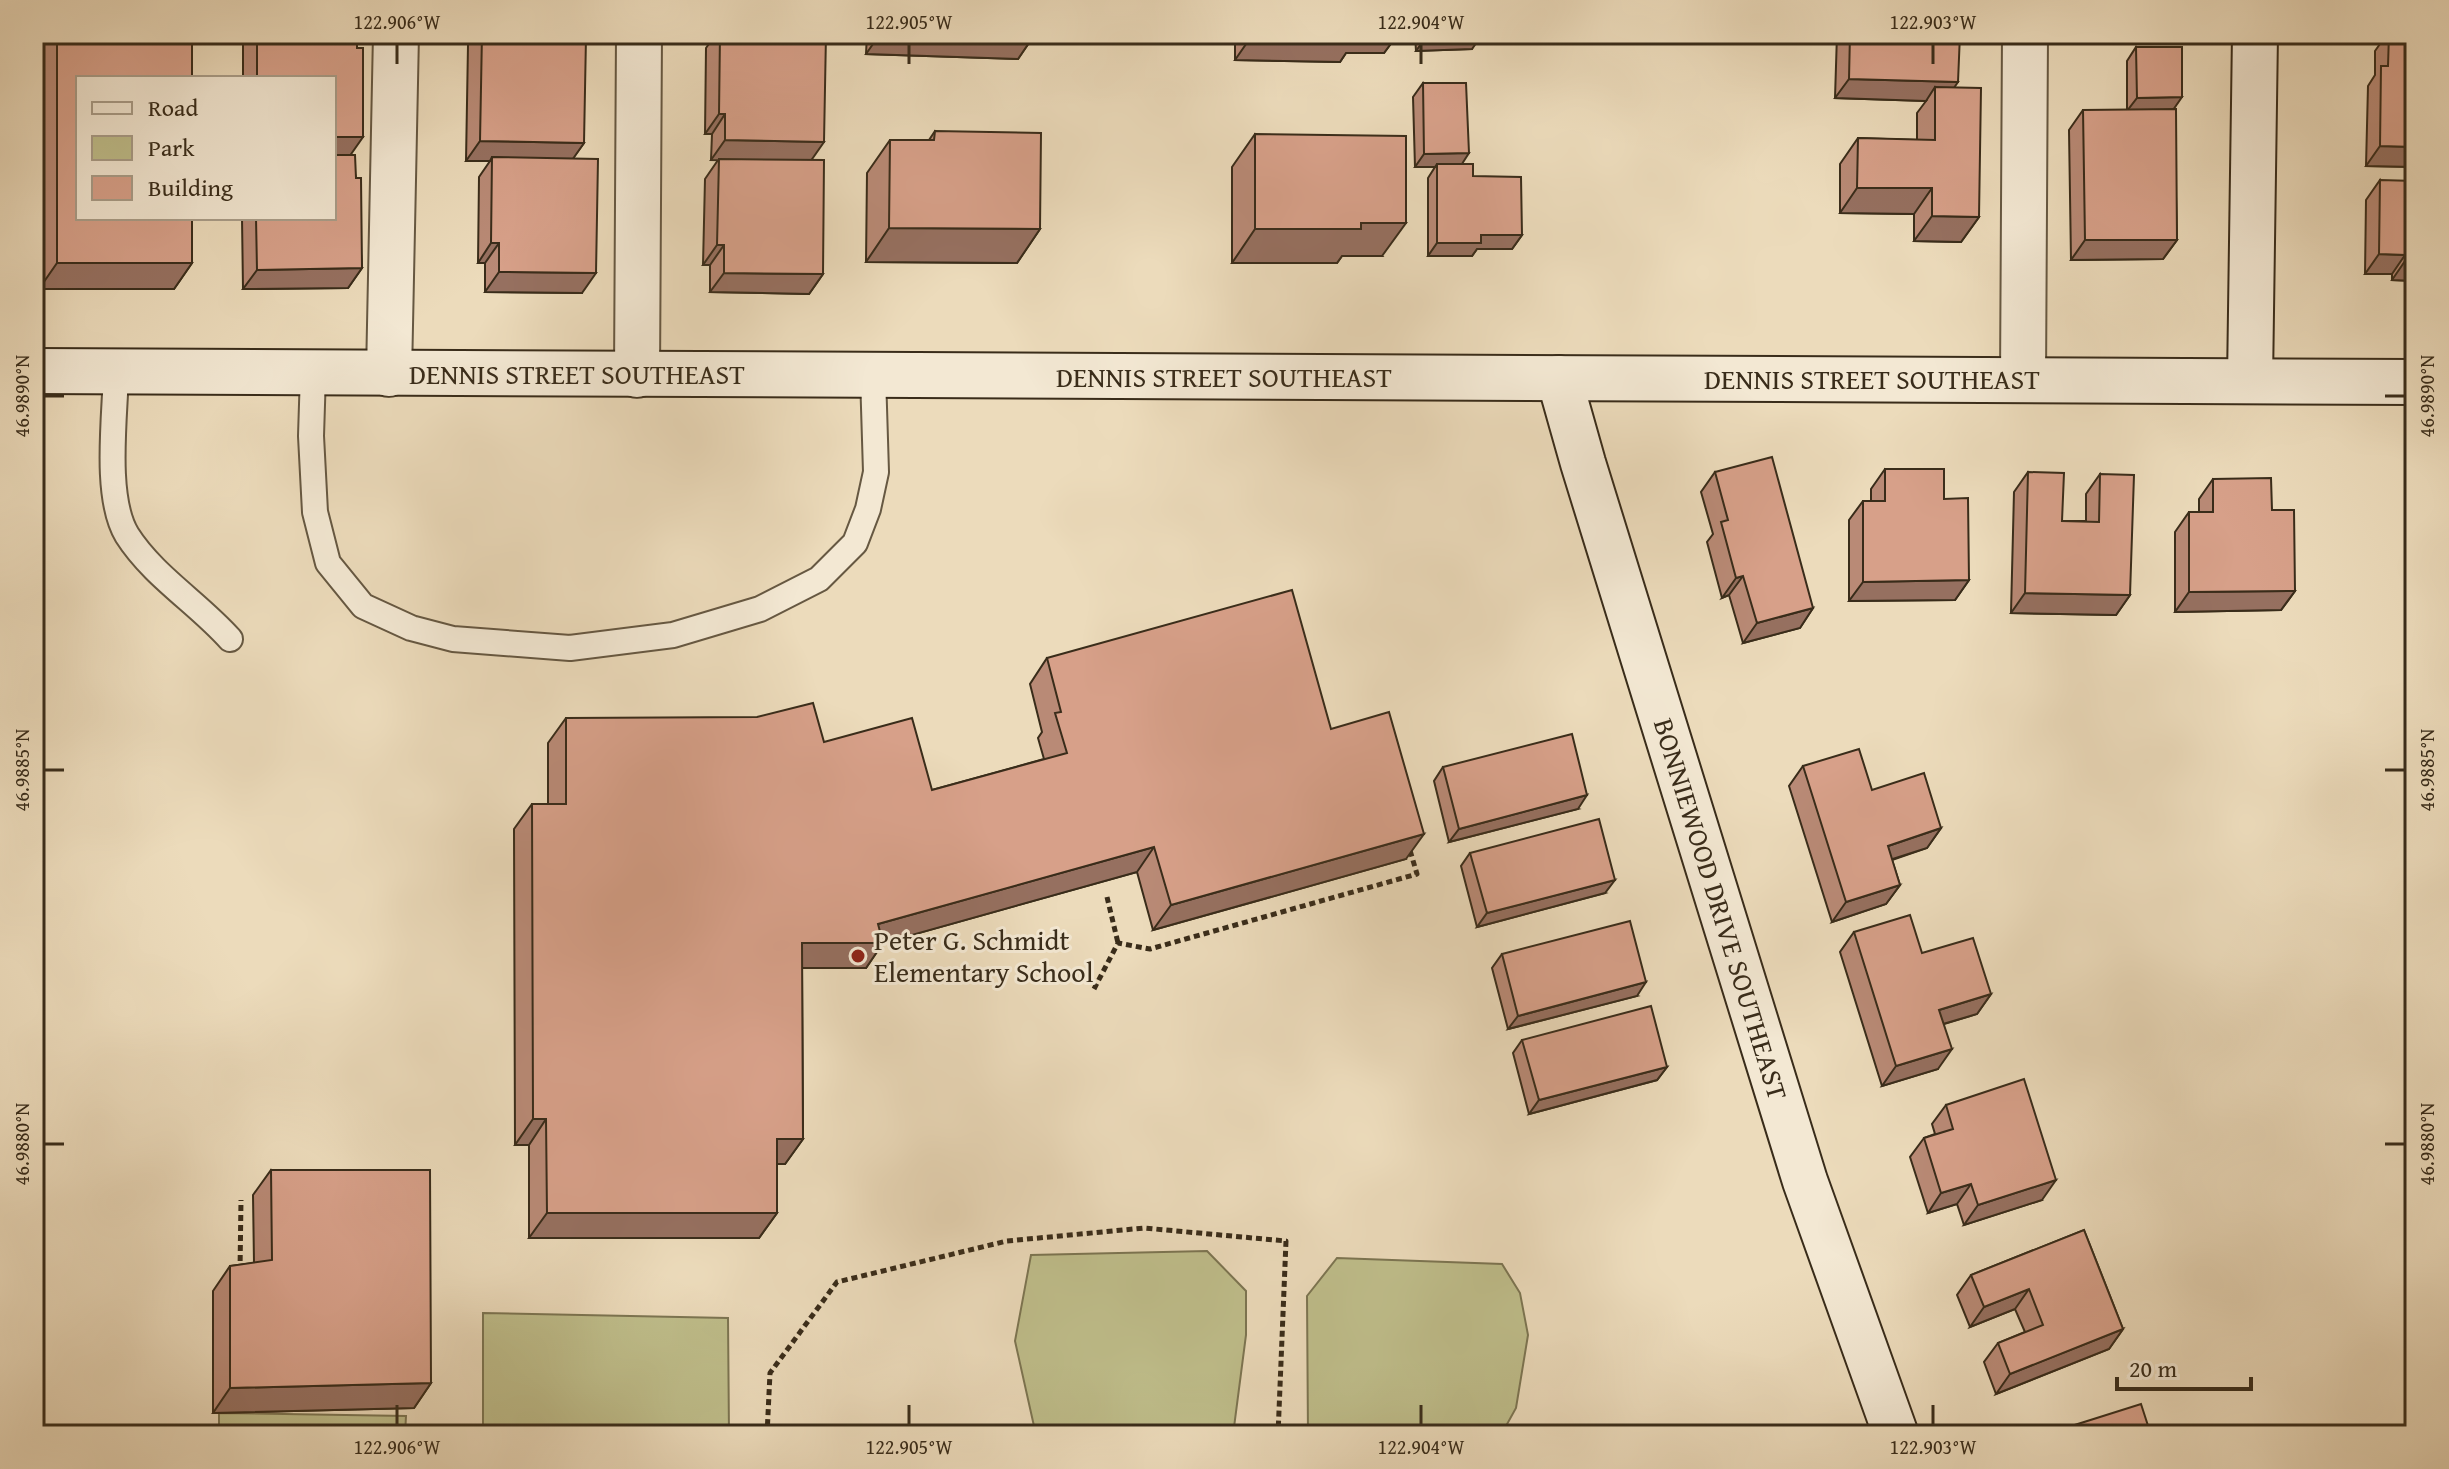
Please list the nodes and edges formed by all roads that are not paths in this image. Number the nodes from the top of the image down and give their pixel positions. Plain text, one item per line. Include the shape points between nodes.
1 (396, 34) edge
2 (639, 34) edge
3 (2025, 34) edge
4 (2255, 34) edge
5 (34, 371) edge
6 (116, 372) junction
7 (313, 373) junction
8 (389, 374) junction
9 (637, 375) junction
10 (873, 375) junction
11 (1559, 378) junction
12 (2023, 380) junction
13 (2250, 381) junction
14 (2415, 382) edge
15 (230, 639) dead end
16 (1896, 1435) edge

1 - 8 street
2 - 9 street
3 - 12 street
4 - 13 street
5 - 6 street, DENNIS STREET SOUTHEAST
6 - 7 street, DENNIS STREET SOUTHEAST
6 - 15 lane via 113,483 126,533
7 - 8 street, DENNIS STREET SOUTHEAST
7 - 10 lane via 315,512 328,563 363,606 411,628 453,639 570,648 673,635 760,609 819,579 855,543 868,509 876,472
8 - 9 street, DENNIS STREET SOUTHEAST
9 - 10 street, DENNIS STREET SOUTHEAST
10 - 11 street, DENNIS STREET SOUTHEAST
11 - 12 street, DENNIS STREET SOUTHEAST
11 - 16 street, BONNIEWOOD DRIVE SOUTHEAST via 1805,1181
12 - 13 street, DENNIS STREET SOUTHEAST
13 - 14 street, DENNIS STREET SOUTHEAST

